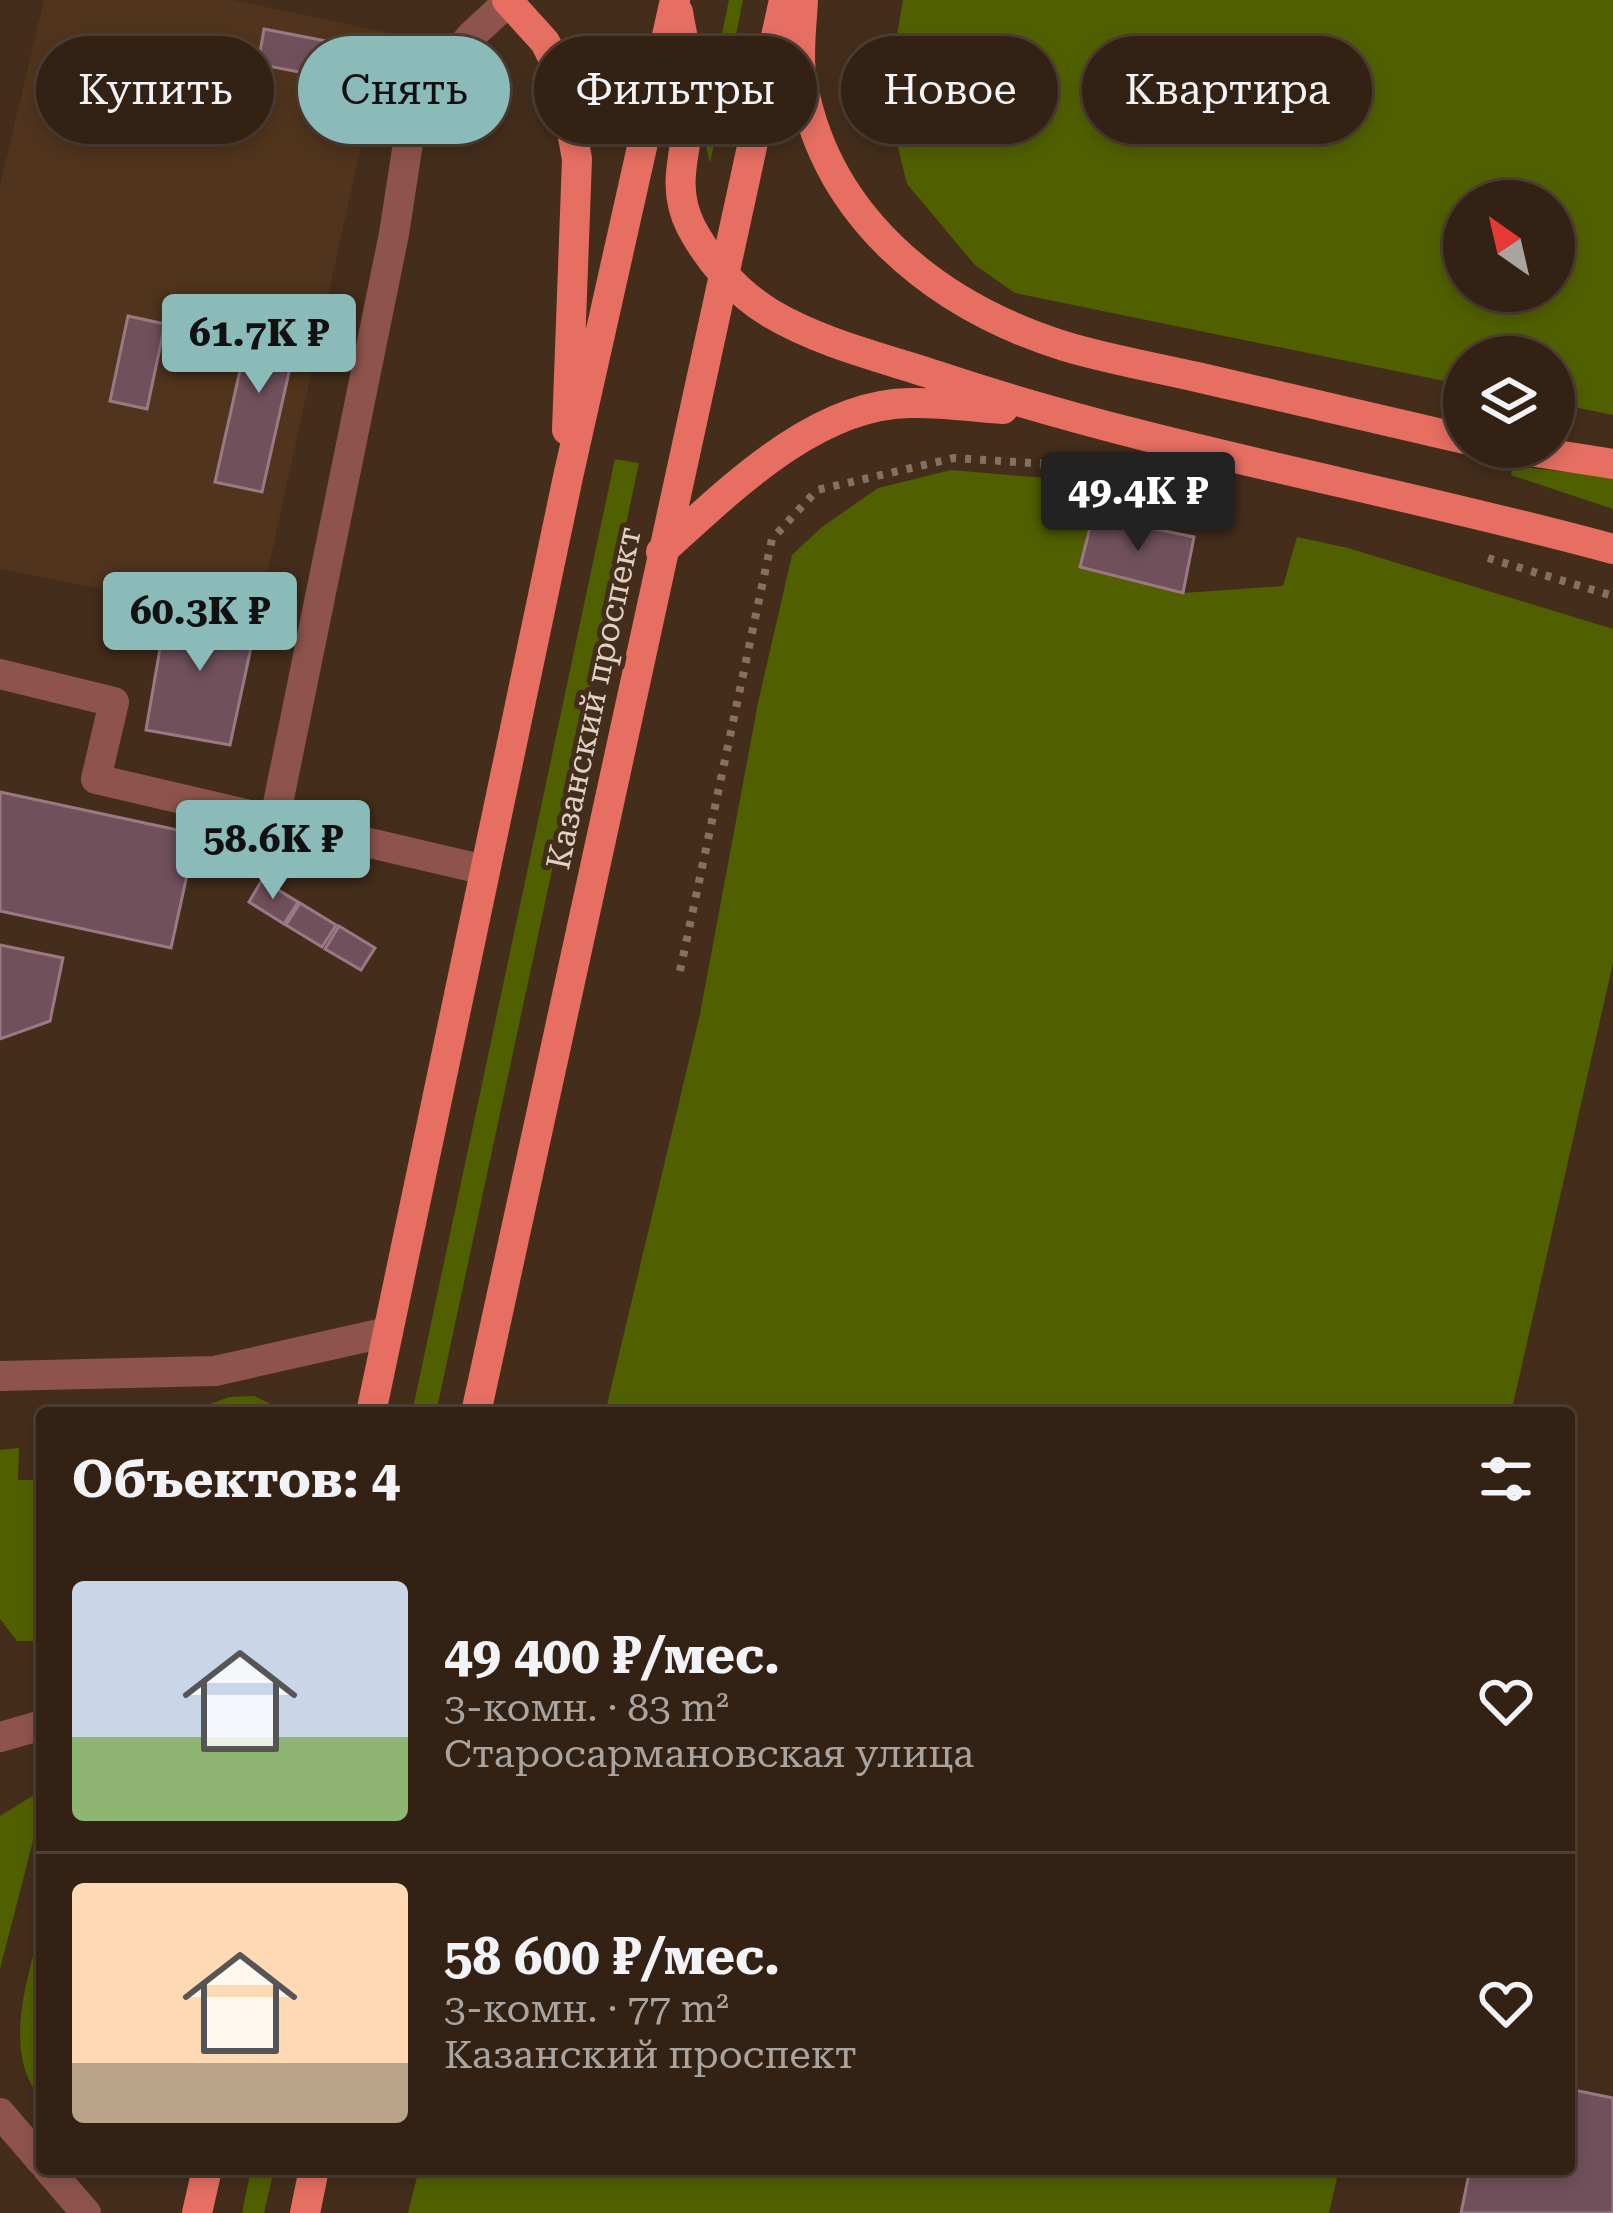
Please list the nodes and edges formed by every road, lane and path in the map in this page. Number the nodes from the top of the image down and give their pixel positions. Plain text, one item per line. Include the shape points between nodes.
1 (675, 0) edge
2 (784, 0) edge
3 (803, 0) edge
4 (508, 1) edge
5 (471, 36) edge
6 (408, 144) edge
7 (723, 273) junction
8 (1045, 412) junction
9 (1443, 434) edge
10 (1575, 458) edge
11 (1613, 464) edge
12 (568, 477) junction
13 (1128, 481) dead end
14 (1613, 549) edge
15 (661, 552) junction
16 (0, 674) edge
17 (274, 823) junction
18 (485, 870) junction
19 (680, 971) dead end
20 (388, 1332) junction
21 (0, 1376) edge
22 (372, 1407) edge
23 (477, 1407) edge
24 (36, 1728) edge
25 (0, 1737) edge
26 (0, 2113) edge
27 (36, 2155) edge
28 (53, 2175) edge
29 (206, 2175) edge
30 (313, 2175) edge
31 (86, 2213) edge
32 (197, 2213) edge
33 (304, 2213) edge

1 - 7 main road via 692,94 680,200
1 - 12 main road
2 - 7 main road, Казанский проспект
3 - 9 main road via 801,69 822,152 860,215 934,283 1063,346
4 - 5 lane
4 - 12 main road via 545,42 562,76 577,159
6 - 17 lane
7 - 8 main road via 754,302 809,333
7 - 15 main road, Казанский проспект
8 - 14 main road
8 - 15 main road via 906,403 829,422 756,467
10 - 11 main road
12 - 18 main road
13 - 19 path via 1048,464 954,458 817,490 772,539
15 - 23 main road, Казанский проспект
16 - 17 lane via 115,702 96,779
17 - 18 lane
18 - 20 main road
20 - 21 lane via 215,1371
20 - 22 main road
24 - 25 lane
26 - 27 lane
28 - 31 lane
29 - 32 main road
30 - 33 main road

